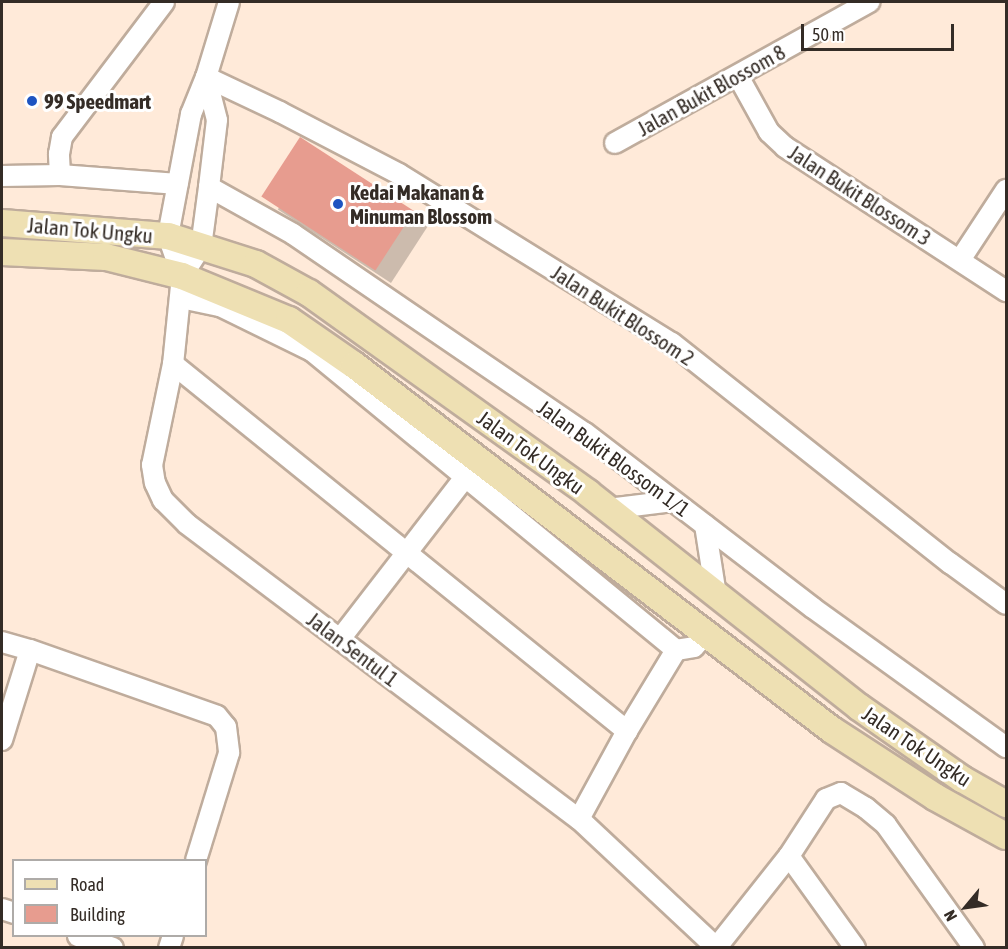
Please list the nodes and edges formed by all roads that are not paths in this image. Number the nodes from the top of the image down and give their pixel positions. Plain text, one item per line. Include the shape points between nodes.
1 (164, 2) edge
2 (229, 2) edge
3 (869, 2) edge
4 (738, 76) junction
5 (206, 77) junction
6 (615, 143) dead end
7 (60, 175) junction
8 (2, 176) edge
9 (178, 184) junction
10 (209, 187) junction
11 (1006, 190) edge
12 (2, 223) edge
13 (168, 236) junction
14 (201, 247) junction
15 (2, 252) edge
16 (960, 260) junction
17 (181, 287) junction
18 (1006, 291) edge
19 (173, 364) junction
20 (465, 477) junction
21 (673, 501) junction
22 (608, 510) junction
23 (705, 525) junction
24 (407, 553) junction
25 (716, 595) junction
26 (1006, 604) edge
27 (706, 633) junction
28 (340, 639) junction
29 (2, 642) edge
30 (30, 650) junction
31 (676, 650) junction
32 (627, 731) junction
33 (2, 740) edge
34 (1006, 747) edge
35 (1006, 804) edge
36 (579, 819) junction
37 (1006, 836) edge
38 (789, 856) junction
39 (197, 859) edge
40 (81, 937) edge
41 (716, 947) edge
42 (113, 948) edge
43 (855, 948) edge
44 (974, 948) edge

1 - 7 street via 62,137 58,154
2 - 5 street
3 - 4 street, Jalan Bukit Blossom 8
4 - 6 street, Jalan Bukit Blossom 8
4 - 16 street, Jalan Bukit Blossom 3 via 770,132 785,147
5 - 9 street via 191,114
5 - 10 street via 217,120
5 - 26 street, Jalan Bukit Blossom 2 via 399,174 672,343
7 - 8 street
7 - 9 street
9 - 13 street
10 - 14 street
10 - 21 street, Jalan Bukit Blossom 1/1 via 293,234 585,433
11 - 16 street
12 - 13 main road, Jalan Tok Ungku
13 - 14 main road, Jalan Tok Ungku
13 - 17 street
14 - 17 street
14 - 22 main road, Jalan Tok Ungku via 256,264 309,293
15 - 17 main road, Jalan Tok Ungku via 106,257
16 - 18 street, Jalan Bukit Blossom 3
17 - 19 street, Jalan Sentul 1
17 - 20 street via 312,351
17 - 27 main road, Jalan Tok Ungku via 288,320 354,365
19 - 24 street
19 - 28 street, Jalan Sentul 1 via 152,465 163,500 187,524
20 - 24 street
20 - 31 street
21 - 22 street
21 - 23 street, Jalan Bukit Blossom 1/1
22 - 25 main road, Jalan Tok Ungku
23 - 25 street
23 - 34 street, Jalan Bukit Blossom 1/1
24 - 28 street
24 - 32 street
25 - 35 main road, Jalan Tok Ungku via 859,708 962,779
27 - 31 street via 694,647
27 - 37 main road, Jalan Tok Ungku via 832,730 935,797
28 - 36 street, Jalan Sentul 1
29 - 30 street
30 - 33 street
30 - 39 street via 206,710 226,727 229,753
31 - 32 street
32 - 36 street
36 - 41 street, Jalan Sentul 1
38 - 41 street
38 - 43 street
38 - 44 street via 826,799 841,793 853,798 886,825
40 - 42 street

